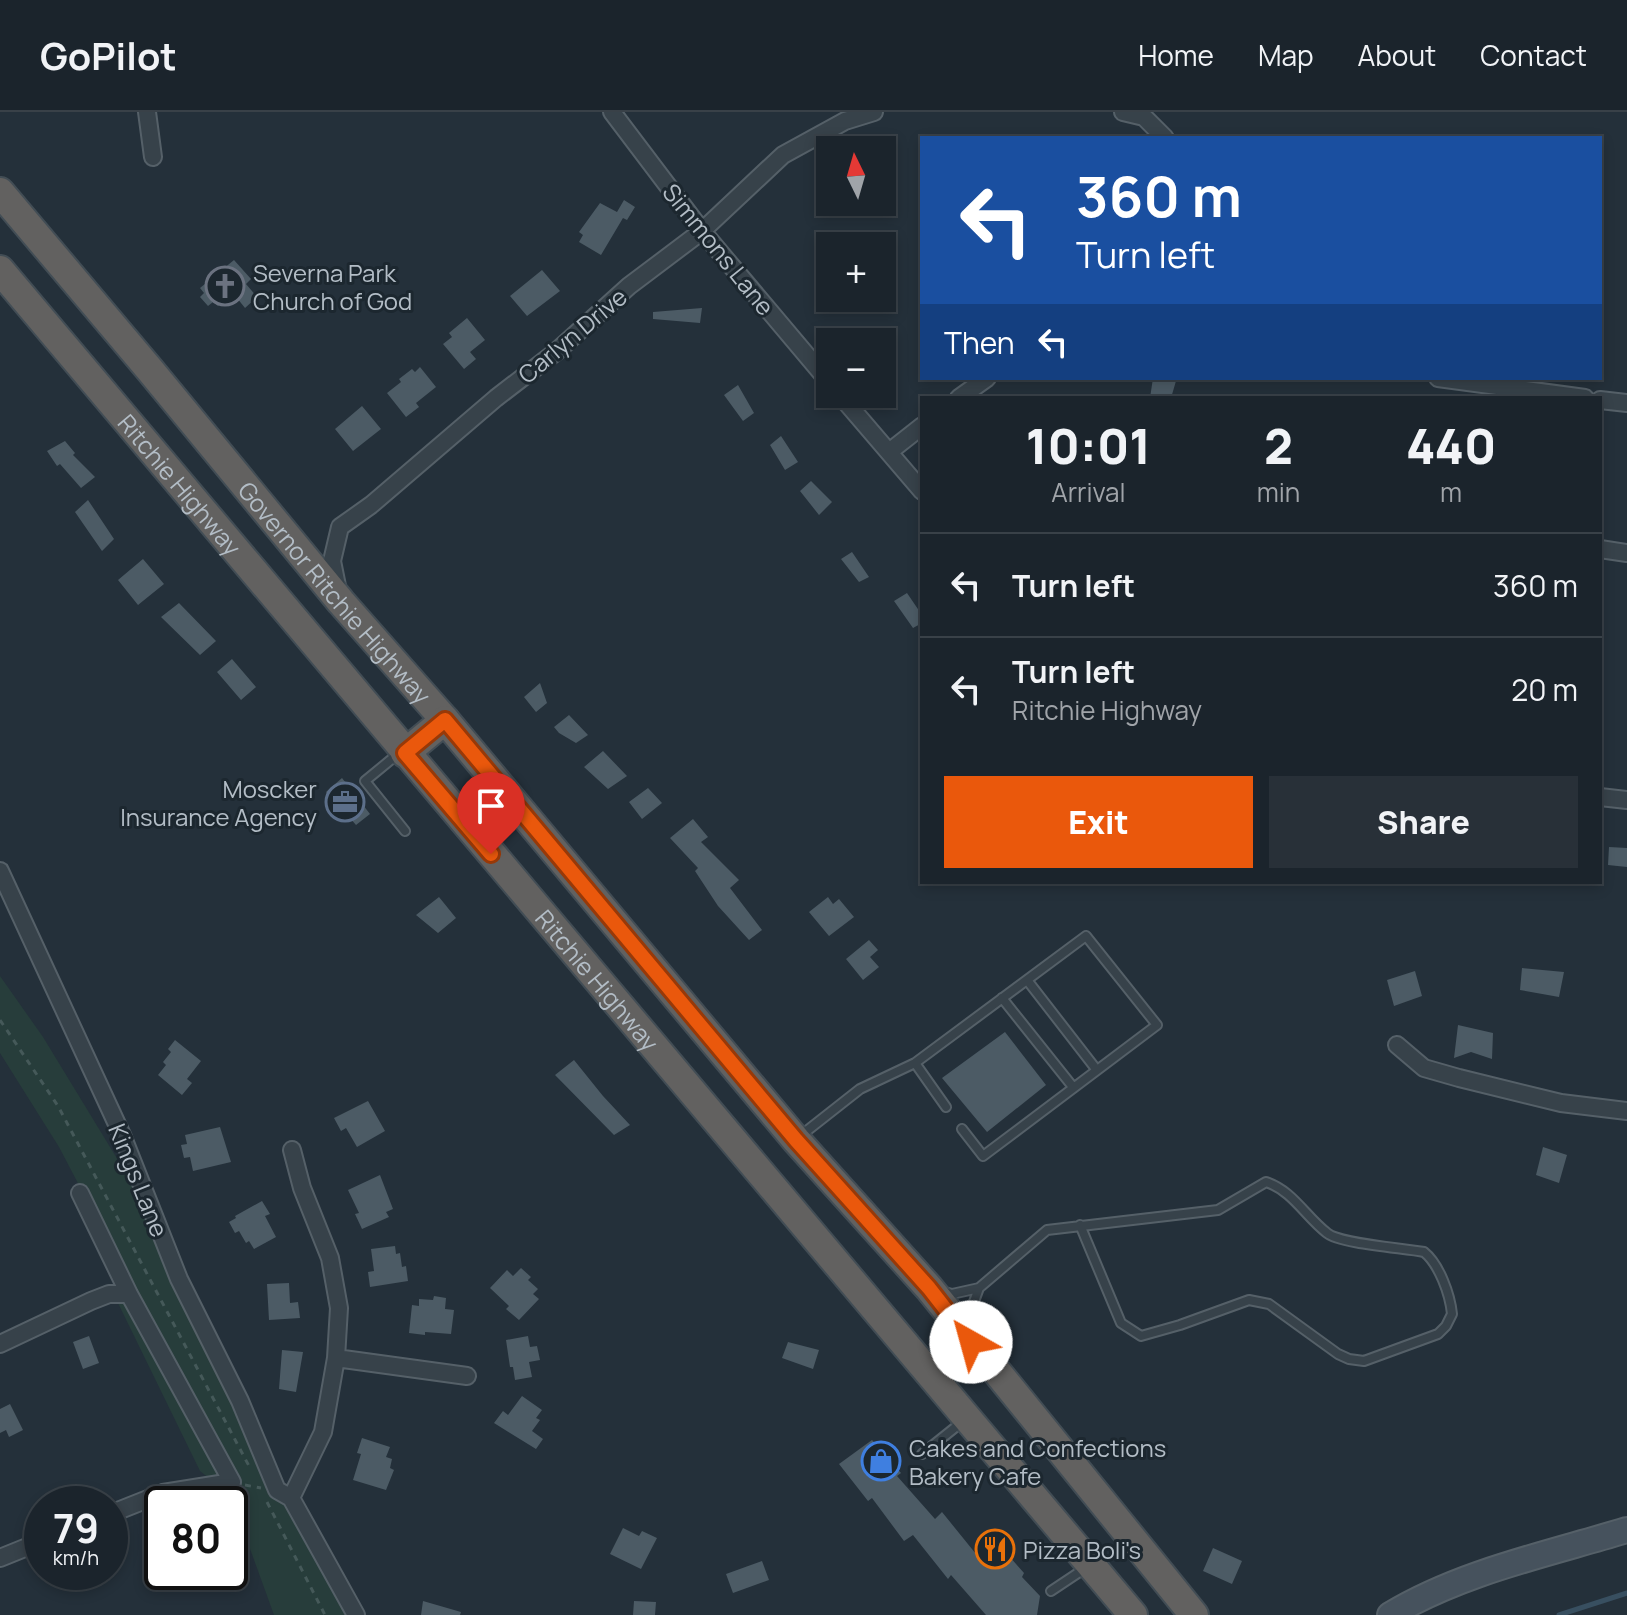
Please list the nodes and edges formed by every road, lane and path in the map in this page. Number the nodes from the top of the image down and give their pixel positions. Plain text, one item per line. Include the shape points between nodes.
1 (147, 112) edge
2 (612, 112) edge
3 (874, 112) edge
4 (1123, 112) edge
5 (1163, 136) edge
6 (153, 157) dead end
7 (0, 192) edge
8 (702, 231) junction
9 (0, 270) edge
10 (816, 366) edge
11 (984, 380) edge
12 (1453, 380) edge
13 (962, 396) edge
14 (1570, 396) edge
15 (1602, 400) edge
16 (1627, 403) edge
17 (851, 408) edge
18 (920, 428) edge
19 (889, 452) junction
20 (920, 489) edge
21 (1602, 549) edge
22 (1627, 553) edge
23 (341, 602) junction
24 (445, 720) junction
25 (404, 751) junction
26 (1602, 797) edge
27 (1627, 800) edge
28 (405, 831) dead end
29 (0, 871) edge
30 (1027, 980) junction
31 (1002, 998) junction
32 (0, 1020) edge
33 (1397, 1045) dead end
34 (915, 1063) junction
35 (1099, 1067) junction
36 (1073, 1087) junction
37 (946, 1107) dead end
38 (1627, 1111) edge
39 (962, 1129) dead end
40 (796, 1140) junction
41 (292, 1150) dead end
42 (80, 1193) dead end
43 (1080, 1225) junction
44 (929, 1288) junction
45 (979, 1288) junction
46 (129, 1294) junction
47 (971, 1342) junction
48 (0, 1344) edge
49 (336, 1358) junction
50 (467, 1376) dead end
51 (967, 1418) junction
52 (922, 1454) dead end
53 (232, 1482) junction
54 (274, 1494) junction
55 (128, 1507) edge
56 (1627, 1530) edge
57 (24, 1548) edge
58 (0, 1558) edge
59 (1090, 1564) junction
60 (1051, 1591) dead end
61 (325, 1615) edge
62 (356, 1615) edge
63 (1133, 1615) edge
64 (1194, 1615) edge
65 (1390, 1615) edge

1 - 6 street
2 - 8 street, Simmons Lane
3 - 8 street, Carlyn Drive via 845,121 783,155
4 - 5 street via 1144,117
7 - 23 highway, Governor Ritchie Highway
8 - 10 street, Simmons Lane
8 - 23 street, Carlyn Drive via 340,527 332,561
9 - 25 highway, Ritchie Highway
11 - 13 street
12 - 14 street
15 - 16 street
17 - 19 street
18 - 19 street
19 - 20 street
21 - 22 street
23 - 24 highway, Governor Ritchie Highway
24 - 25 highway
24 - 40 highway, Governor Ritchie Highway
25 - 28 lane via 365,781
25 - 51 highway, Ritchie Highway
26 - 27 street
29 - 54 street, Kings Lane via 122,1135 179,1279 240,1401
30 - 31 lane
30 - 35 lane
30 - 35 lane via 1086,936 1157,1025
31 - 34 lane
31 - 36 lane
32 - 54 path via 72,1131
33 - 38 street via 1424,1068 1561,1103
34 - 37 lane
34 - 40 lane via 860,1089
35 - 36 lane
36 - 39 lane via 983,1156
40 - 44 highway, Governor Ritchie Highway
41 - 49 street via 330,1258 339,1308
42 - 46 street
43 - 43 lane via 1218,1210 1266,1182 1279,1186 1328,1235 1424,1252 1441,1277 1450,1320 1438,1334 1364,1361 1338,1354 1260,1301 1249,1300 1141,1336 1121,1323
43 - 45 lane via 1047,1230
44 - 45 lane via 952,1294
44 - 47 highway, Governor Ritchie Highway
45 - 47 lane via 971,1310
46 - 48 street via 109,1294
46 - 53 street
47 - 64 highway, Governor Ritchie Highway
49 - 50 street
49 - 54 street via 323,1432
51 - 52 lane
51 - 59 highway, Ritchie Highway
53 - 54 path
53 - 55 street via 163,1493
54 - 61 path
54 - 62 street, Kings Lane
56 - 65 main road via 1463,1580
57 - 58 street
59 - 60 lane
59 - 63 highway, Ritchie Highway

